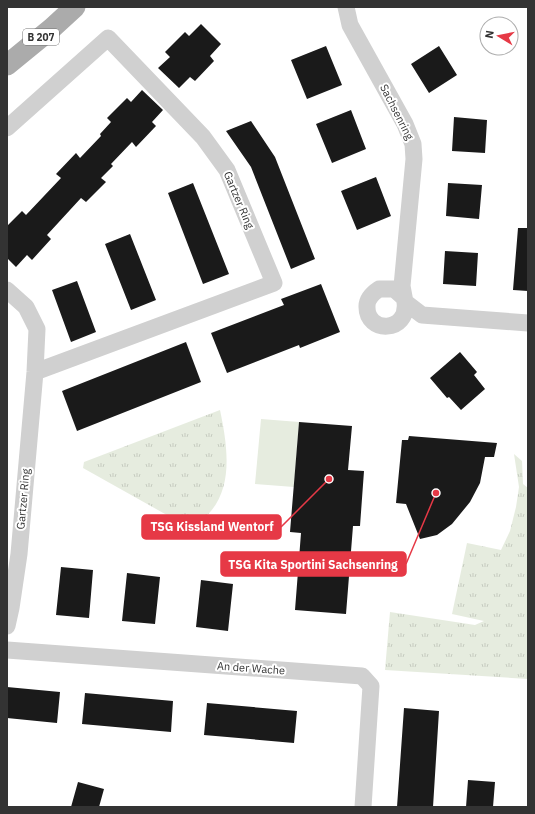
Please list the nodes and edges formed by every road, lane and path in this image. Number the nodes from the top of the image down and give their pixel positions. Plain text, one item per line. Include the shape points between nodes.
1 (74, 7) edge
2 (346, 7) edge
3 (7, 65) edge
4 (7, 128) edge
5 (7, 290) edge
6 (528, 323) edge
7 (35, 372) junction
8 (7, 626) edge
9 (7, 650) edge
10 (364, 807) edge

1 - 3 main road, B 207
2 - 6 street, Sachsenring via 350,25 405,124 413,144 414,159 402,286 404,300 422,315
4 - 7 street, Gartzer Ring via 108,38 203,137 227,170 274,283
5 - 7 street, Gartzer Ring via 26,307 37,329
7 - 8 street, Gartzer Ring via 19,554
9 - 10 street, An der Wache via 362,676 371,686

